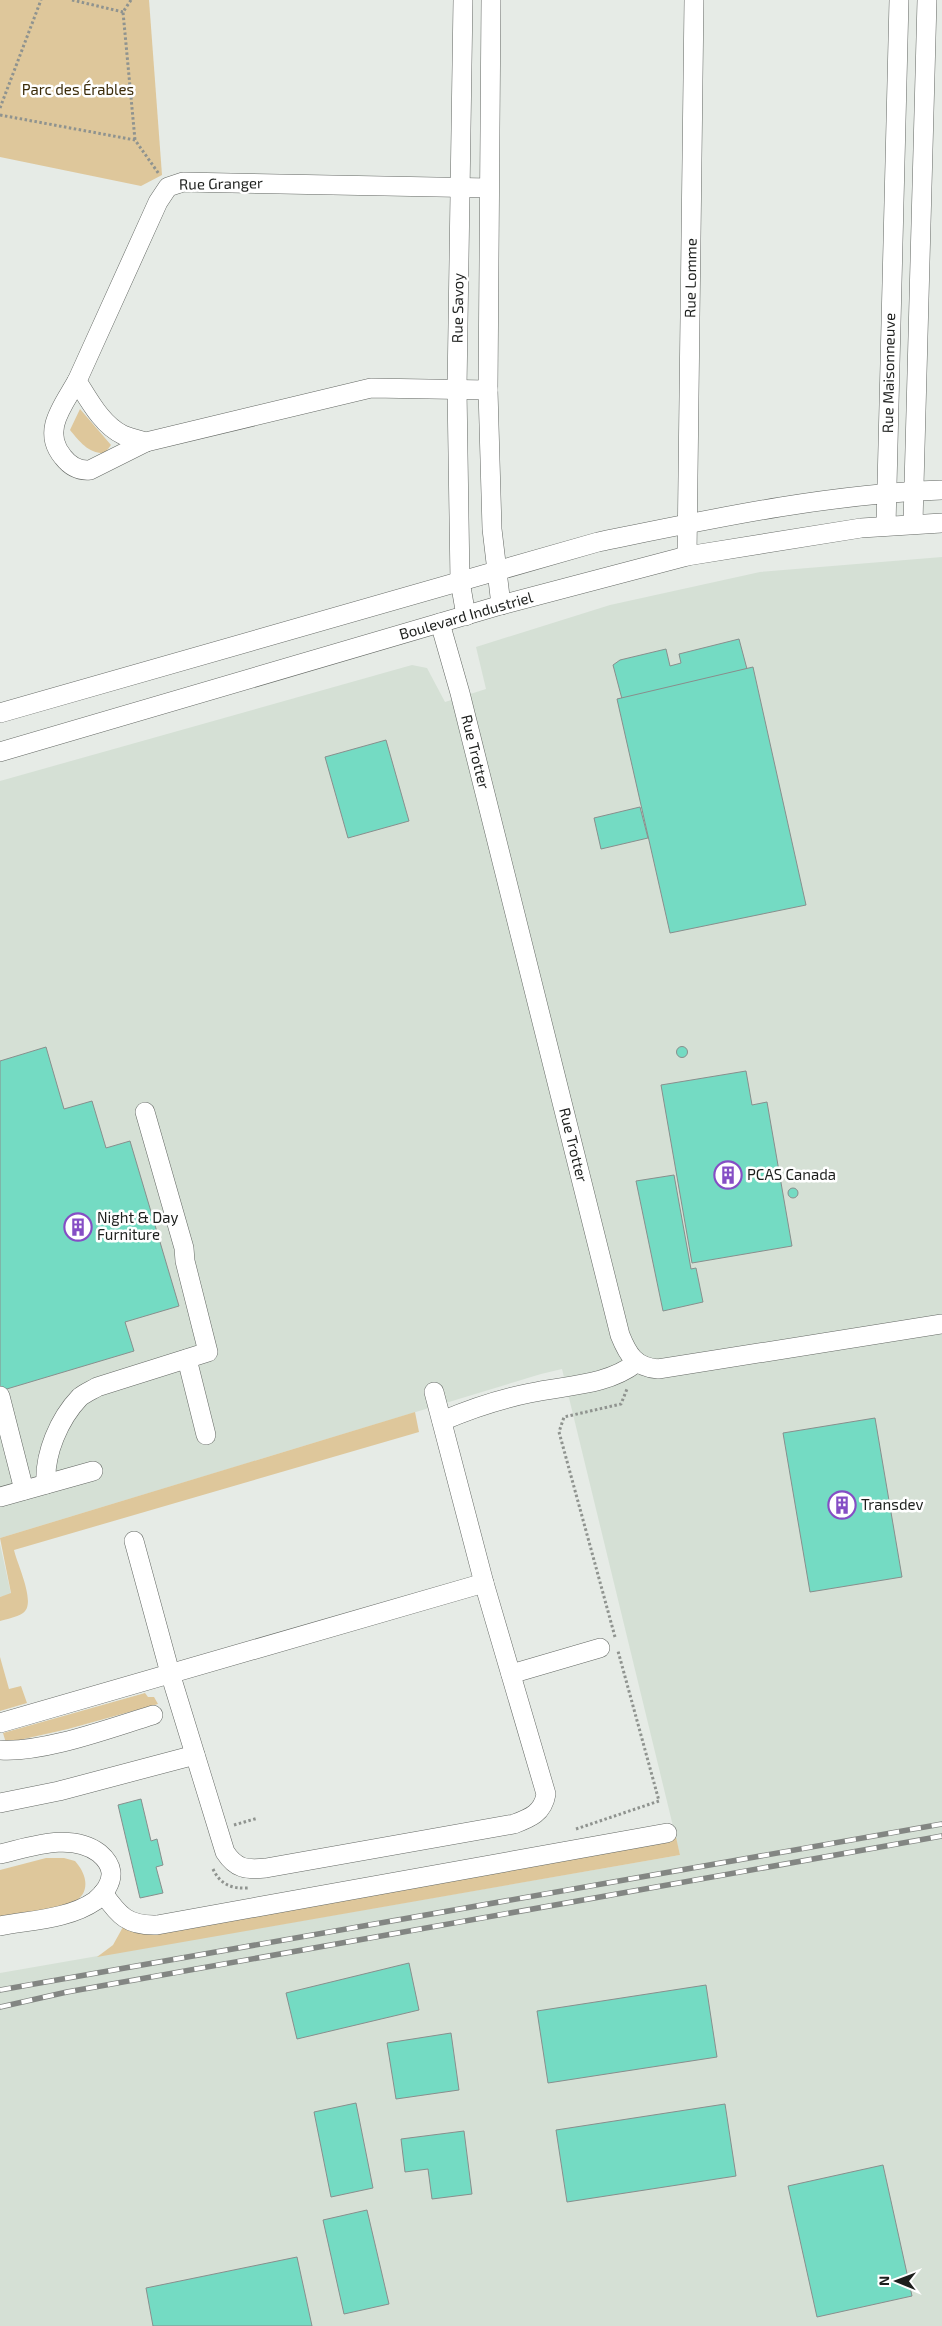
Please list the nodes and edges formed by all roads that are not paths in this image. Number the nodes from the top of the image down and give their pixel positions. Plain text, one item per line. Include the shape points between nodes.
1 (463, 0) edge
2 (491, 0) edge
3 (694, 0) edge
4 (899, 0) edge
5 (926, 0) edge
6 (460, 187) junction
7 (489, 188) junction
8 (893, 220) junction
9 (921, 220) junction
10 (77, 381) junction
11 (457, 389) junction
12 (488, 390) junction
13 (146, 442) junction
14 (942, 490) edge
15 (913, 491) junction
16 (886, 493) junction
17 (912, 523) junction
18 (942, 523) edge
19 (687, 524) junction
20 (886, 526) junction
21 (687, 556) junction
22 (496, 572) junction
23 (460, 581) junction
24 (502, 605) junction
25 (466, 616) junction
26 (440, 623) junction
27 (0, 713) edge
28 (0, 752) edge
29 (145, 1112) dead end
30 (942, 1324) edge
31 (187, 1359) junction
32 (636, 1363) junction
33 (434, 1392) dead end
34 (0, 1396) edge
35 (442, 1421) junction
36 (206, 1435) dead end
37 (93, 1471) dead end
38 (46, 1484) junction
39 (24, 1490) junction
40 (0, 1497) edge
41 (134, 1541) dead end
42 (484, 1583) junction
43 (600, 1648) dead end
44 (170, 1673) junction
45 (511, 1674) junction
46 (153, 1715) dead end
47 (0, 1723) edge
48 (0, 1750) edge
49 (195, 1755) junction
50 (0, 1803) edge
51 (667, 1833) dead end
52 (0, 1854) edge
53 (103, 1893) junction
54 (0, 1926) edge

1 - 6 street, Rue Savoy
2 - 7 street, Rue Savoy
3 - 19 street, Rue Lomme
4 - 8 street, Rue Maisonneuve
5 - 9 street, Rue Maisonneuve
6 - 7 street, Rue Granger
6 - 10 street, Rue Granger via 183,182 168,187 158,202
6 - 11 street, Rue Savoy
7 - 12 street, Rue Savoy
8 - 9 street
8 - 16 street, Rue Maisonneuve
9 - 15 street, Rue Maisonneuve
10 - 13 street via 95,409 111,425 123,435
10 - 13 street, Rue Granger via 52,433 54,447 67,462 81,470 90,470
11 - 12 street, Rue Granger
11 - 13 street, Rue Granger via 371,388
11 - 23 street, Rue Savoy
12 - 22 street, Rue Savoy
14 - 15 street
15 - 16 street
15 - 17 street, Rue Maisonneuve
16 - 19 street
16 - 20 street, Rue Maisonneuve
17 - 18 street, Boulevard Industriel
17 - 20 street, Boulevard Industriel
19 - 21 street, Rue Lomme
19 - 22 street via 598,542
20 - 21 street, Boulevard Industriel
21 - 24 street, Boulevard Industriel
22 - 23 street
22 - 24 street, Rue Savoy
23 - 25 street, Rue Savoy
23 - 27 street
24 - 25 street, Boulevard Industriel
25 - 26 street, Boulevard Industriel
26 - 28 street, Boulevard Industriel
26 - 32 street, Rue Trotter via 620,1335
29 - 31 street via 184,1248 208,1352
30 - 32 street via 658,1369
31 - 36 street
31 - 38 street via 97,1387 81,1396 71,1408 46,1458
32 - 35 street via 622,1374 530,1393
33 - 35 street
34 - 39 street
35 - 42 street
37 - 38 street
38 - 39 street
39 - 40 street
41 - 44 street
42 - 44 street
42 - 45 street
43 - 45 street
44 - 47 street
44 - 49 street
45 - 49 street via 546,1794 539,1811 514,1824 266,1868 241,1869 224,1852
46 - 48 street via 71,1740 13,1751
49 - 50 street
51 - 53 street via 158,1924 143,1925 116,1913
52 - 53 street via 65,1842 91,1847 106,1858 111,1871 109,1885
53 - 54 street via 76,1911

